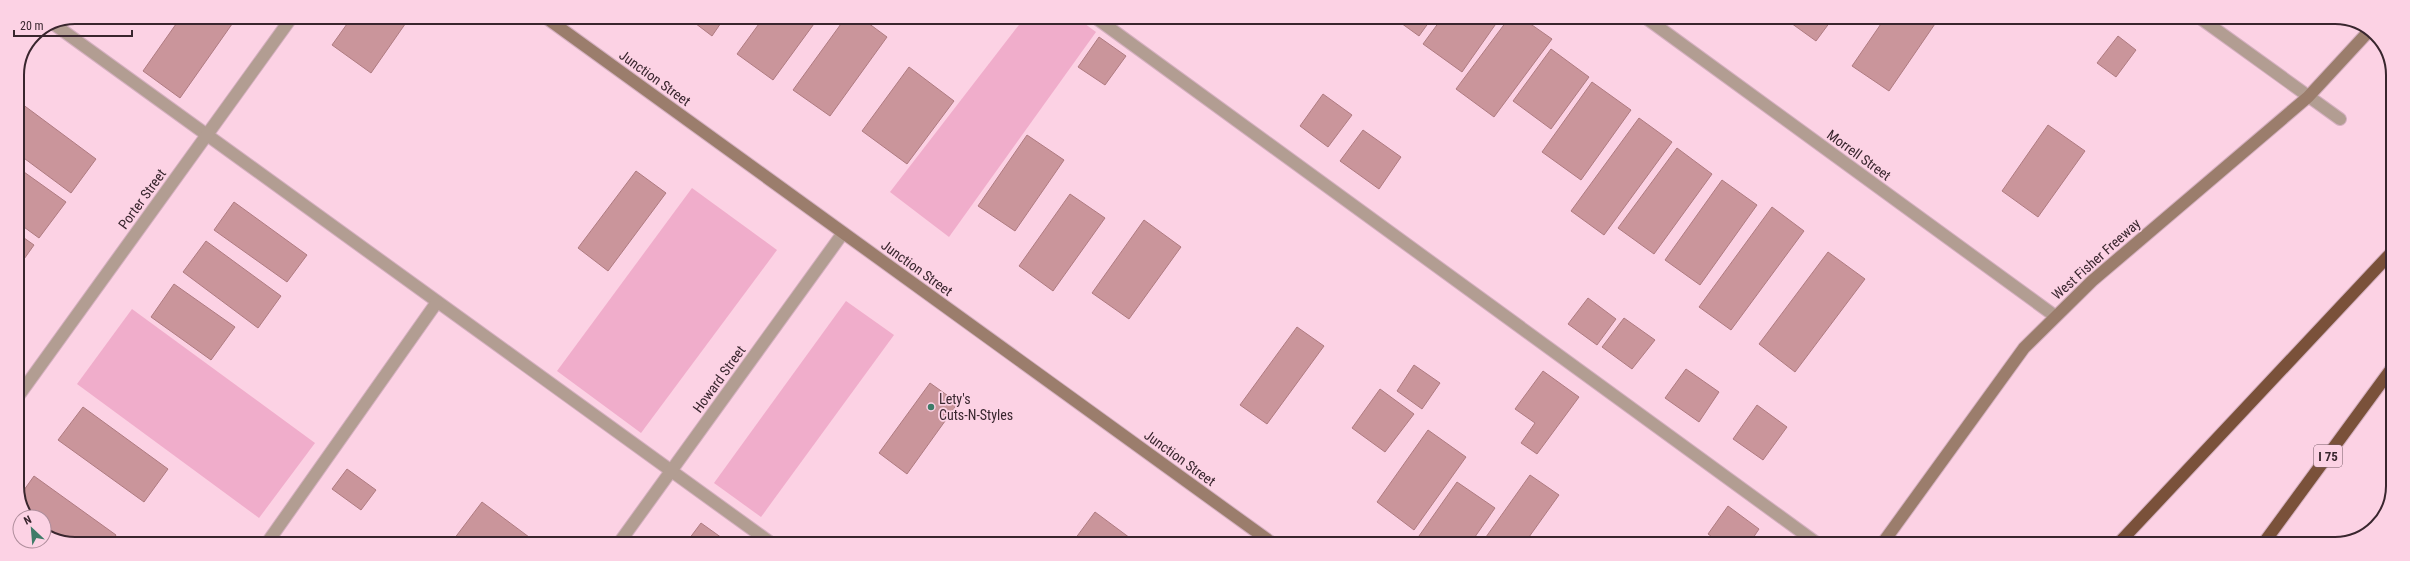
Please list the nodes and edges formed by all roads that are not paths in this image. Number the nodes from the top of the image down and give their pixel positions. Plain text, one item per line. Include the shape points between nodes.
1 (287, 24) edge
2 (555, 24) edge
3 (1104, 24) edge
4 (1654, 24) edge
5 (2208, 24) edge
6 (58, 27) edge
7 (2366, 35) edge
8 (2308, 97) junction
9 (2340, 119) dead end
10 (206, 135) junction
11 (843, 233) junction
12 (2386, 258) edge
13 (437, 302) junction
14 (2055, 316) junction
15 (2386, 376) edge
16 (24, 388) edge
17 (672, 470) junction
18 (271, 537) edge
19 (623, 537) edge
20 (763, 537) edge
21 (1262, 537) edge
22 (1808, 537) edge
23 (1887, 537) edge
24 (2125, 537) edge
25 (2268, 537) edge

1 - 10 street, Porter Street
2 - 11 street, Junction Street
3 - 22 street
4 - 14 street, Morrell Street
5 - 8 street
6 - 10 street
7 - 8 street, West Fisher Freeway
8 - 9 street
8 - 14 street, West Fisher Freeway via 2092,281
10 - 13 street
10 - 16 street, Porter Street
11 - 17 street, Howard Street
11 - 21 street, Junction Street
12 - 24 highway
13 - 17 street
13 - 18 street
14 - 23 street, West Fisher Freeway via 2024,348
15 - 25 highway, I 75
17 - 19 street, Howard Street
17 - 20 street

